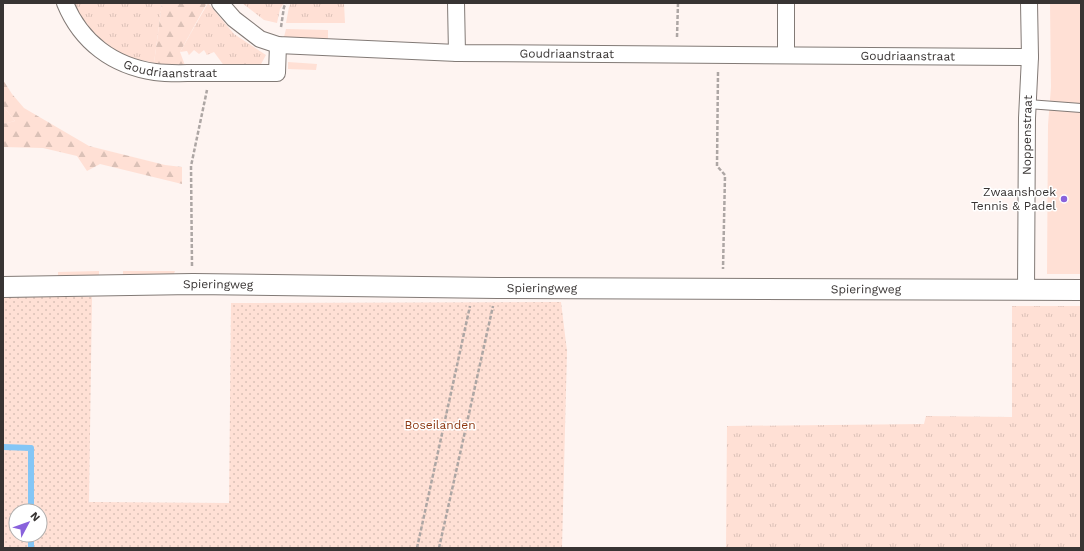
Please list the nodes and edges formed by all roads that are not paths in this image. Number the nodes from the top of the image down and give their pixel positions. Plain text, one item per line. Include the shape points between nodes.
1 (65, 3) edge
2 (220, 3) edge
3 (456, 3) edge
4 (786, 3) edge
5 (1029, 3) edge
6 (278, 45) junction
7 (457, 54) junction
8 (786, 55) junction
9 (1030, 57) junction
10 (1028, 104) junction
11 (1081, 108) edge
12 (3, 287) edge
13 (1026, 290) junction
14 (1081, 290) edge

1 - 6 street, Goudriaanstraat via 78,28 108,56 132,67 156,72 277,72
2 - 6 street, Goudriaanstraat via 234,19 260,39
3 - 7 street
4 - 8 street
5 - 9 street, Noppenstraat
6 - 7 street, Goudriaanstraat
7 - 8 street, Goudriaanstraat
8 - 9 street, Goudriaanstraat
9 - 10 street, Noppenstraat
10 - 11 lane
10 - 13 street, Noppenstraat
12 - 13 street, Spieringweg via 193,284
13 - 14 street, Spieringweg

